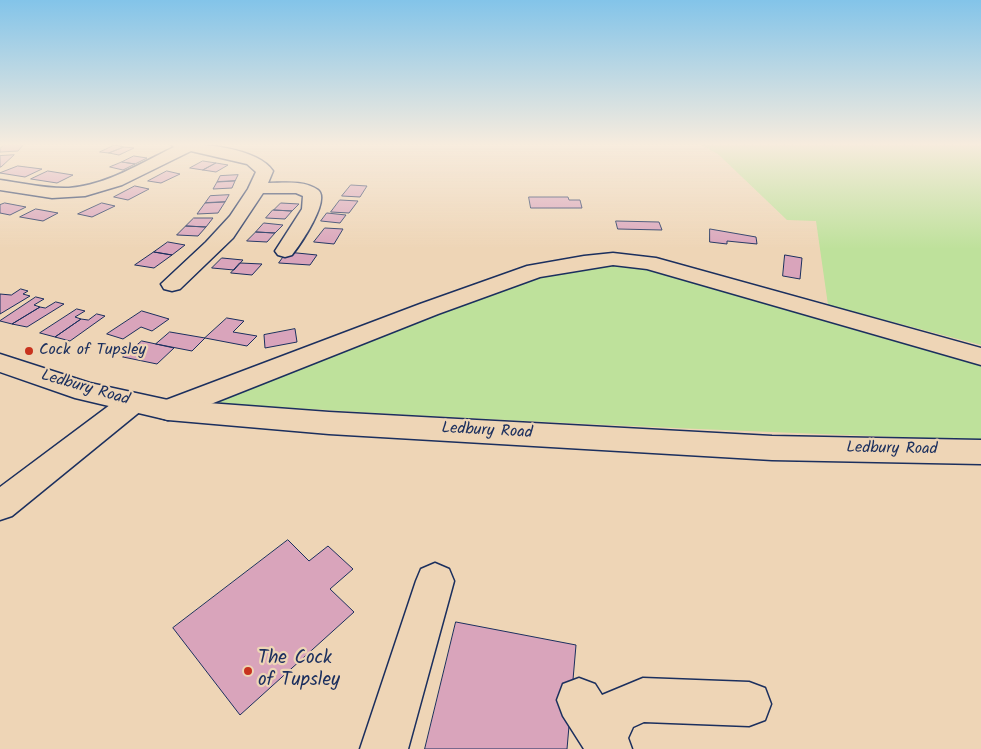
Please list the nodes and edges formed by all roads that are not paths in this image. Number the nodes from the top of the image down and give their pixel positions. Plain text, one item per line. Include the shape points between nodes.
1 (120, 179) edge
2 (262, 179) edge
3 (0, 185) edge
4 (258, 188) junction
5 (285, 251) dead end
6 (172, 284) dead end
7 (981, 357) edge
8 (0, 363) edge
9 (132, 404) junction
10 (168, 410) junction
11 (981, 452) edge
12 (0, 506) edge
13 (435, 582) dead end
14 (579, 700) dead end
15 (749, 704) dead end
16 (607, 743) edge
17 (384, 749) edge

1 - 3 main road via 90,190 68,193
2 - 4 main road
4 - 5 main road via 299,188 312,194 311,209
4 - 6 main road via 246,210 219,242
7 - 10 main road via 657,265 613,259 535,271
8 - 9 main road, Ledbury Road
9 - 10 main road, Ledbury Road
9 - 12 main road
10 - 11 main road, Ledbury Road via 328,423 752,446
13 - 17 main road
14 - 16 main road
15 - 16 main road via 643,700 617,711

